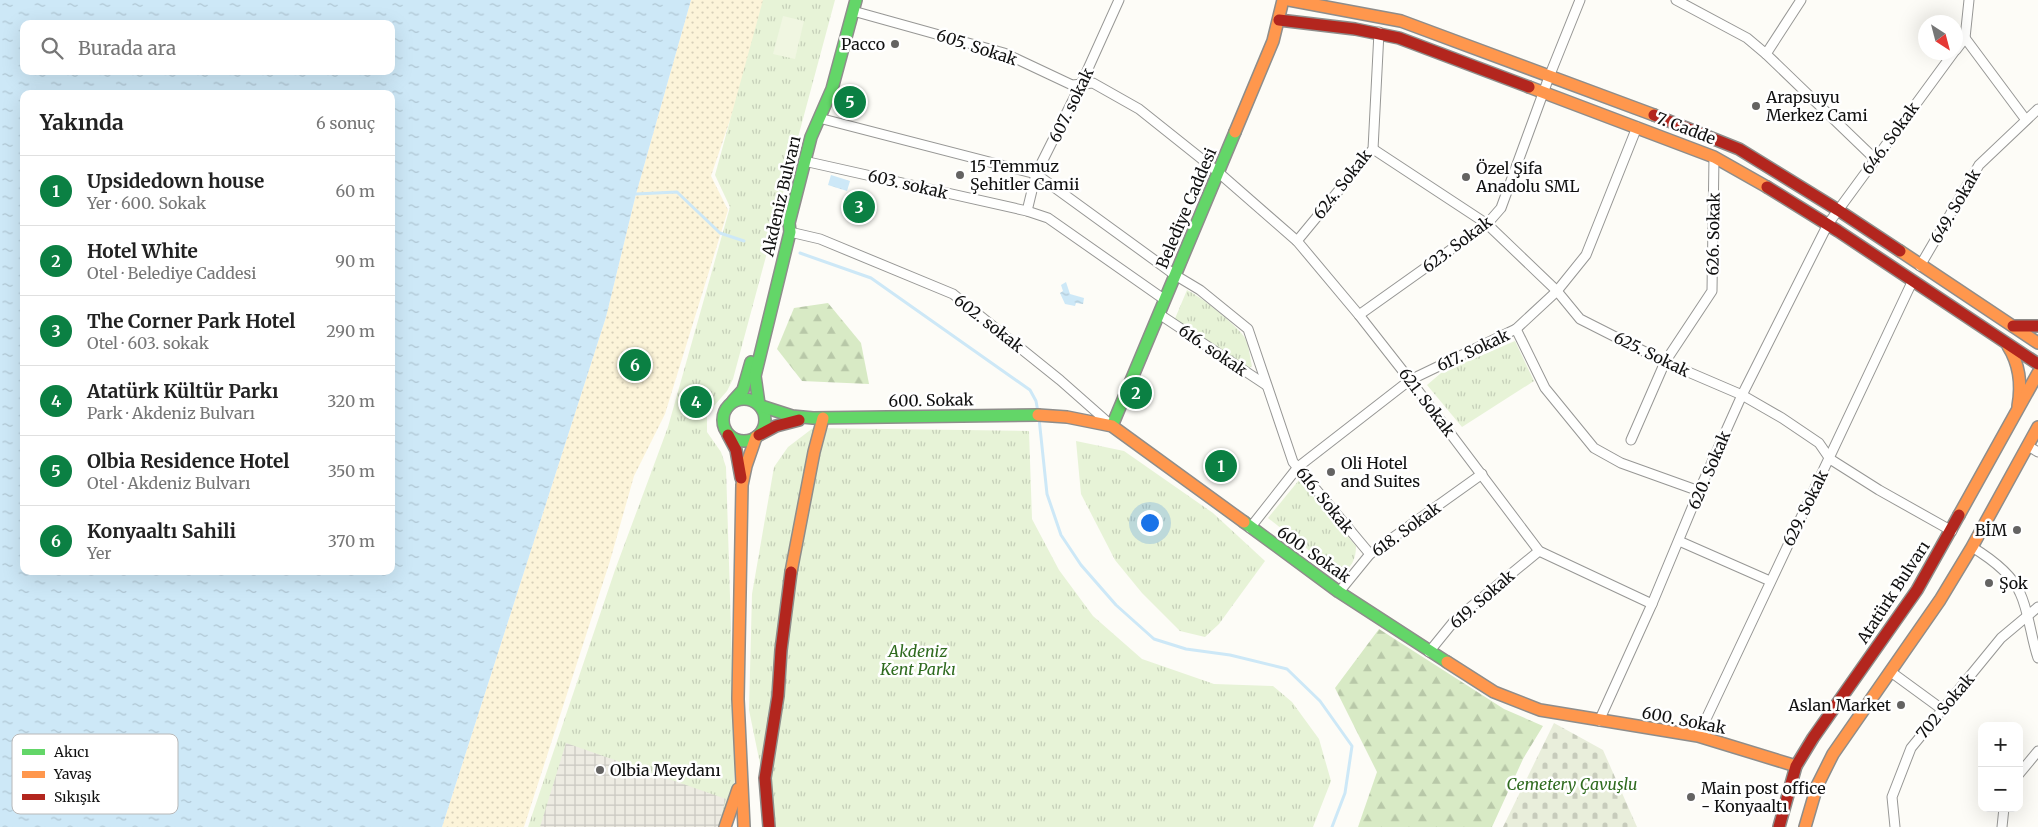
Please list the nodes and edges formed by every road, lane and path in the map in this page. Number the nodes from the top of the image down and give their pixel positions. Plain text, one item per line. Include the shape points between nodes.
1 (1119, 0) edge
2 (1283, 0) edge
3 (1289, 0) edge
4 (1580, 0) edge
5 (1676, 0) edge
6 (1801, 0) edge
7 (1969, 0) edge
8 (855, 6) edge
9 (1279, 20) junction
10 (1378, 32) junction
11 (1965, 38) junction
12 (1963, 41) edge
13 (1766, 54) junction
14 (1948, 60) edge
15 (1549, 77) junction
16 (1082, 82) junction
17 (1544, 92) junction
18 (2038, 109) edge
19 (819, 118) junction
20 (2026, 120) junction
21 (1637, 126) junction
22 (1373, 149) junction
23 (1714, 157) junction
24 (1875, 159) junction
25 (804, 161) junction
26 (1218, 172) junction
27 (1036, 174) junction
28 (1838, 210) junction
29 (1027, 211) junction
30 (1487, 224) junction
31 (1828, 224) junction
32 (790, 227) junction
33 (1297, 241) junction
34 (1920, 266) junction
35 (1175, 275) junction
36 (1913, 280) junction
37 (1557, 291) junction
38 (1165, 300) junction
39 (1159, 314) junction
40 (1359, 315) junction
41 (2011, 326) junction
42 (2038, 326) edge
43 (1516, 329) junction
44 (2038, 342) edge
45 (2007, 344) junction
46 (1665, 362) junction
47 (2038, 364) edge
48 (2038, 373) edge
49 (1410, 380) junction
50 (1266, 386) junction
51 (1742, 395) junction
52 (733, 401) junction
53 (760, 405) junction
54 (2017, 409) junction
55 (818, 418) junction
56 (1112, 426) junction
57 (2038, 428) edge
58 (728, 435) junction
59 (758, 436) junction
60 (1631, 440) dead end
61 (2033, 449) edge
62 (1830, 459) junction
63 (1298, 468) junction
64 (1482, 474) junction
65 (742, 485) junction
66 (1699, 491) junction
67 (1250, 528) junction
68 (1952, 531) junction
69 (1679, 541) junction
70 (1972, 547) junction
71 (1539, 551) junction
72 (1370, 554) junction
73 (1770, 581) junction
74 (1339, 592) junction
75 (1652, 604) junction
76 (2038, 607) edge
77 (2026, 616) junction
78 (1429, 652) junction
79 (2038, 658) edge
80 (1891, 672) junction
81 (1943, 710) junction
82 (1599, 721) junction
83 (1698, 736) junction
84 (2038, 751) edge
85 (1796, 766) junction
86 (2023, 769) edge
87 (740, 784) junction
88 (2004, 812) edge
89 (726, 827) edge
90 (744, 827) edge
91 (768, 827) edge
92 (1779, 827) edge
93 (1805, 827) edge
94 (1896, 827) edge
95 (2002, 827) edge

1 - 16 street, 607. sokak
2 - 9 main road, Belediye Caddesi
3 - 15 main road, 7. Cadde via 1401,21
4 - 15 street, 623. Sokak
5 - 13 street via 1747,38
6 - 13 street
7 - 11 street
8 - 16 street, 605. Sokak via 1004,53 1072,84
8 - 19 main road, Akdeniz Bulvarı via 832,89
9 - 10 main road, 7. Cadde
9 - 26 main road, Belediye Caddesi
10 - 17 main road, 7. Cadde
10 - 22 street, 624. Sokak
11 - 12 street, 646. Sokak
11 - 20 street
13 - 24 street
14 - 24 street, 646. Sokak
15 - 17 street, 623. Sokak
15 - 28 main road, 7. Cadde via 1740,149
16 - 26 street, 605. Sokak via 1093,83 1139,109
16 - 27 street, 607. sokak
17 - 21 main road, 7. Cadde
17 - 30 street, 623. Sokak via 1501,208
18 - 20 street, 649. Sokak
19 - 25 main road, Akdeniz Bulvarı
19 - 27 street
20 - 34 street, 649. Sokak via 1979,165
21 - 23 main road, 7. Cadde
21 - 37 street, 617. Sokak via 1586,255
22 - 30 street, 625. Sokak
22 - 33 street, 624. Sokak
23 - 31 main road, 7. Cadde
23 - 46 street, 626. Sokak via 1712,291
24 - 28 street, 646. Sokak
25 - 29 street, 603. sokak
25 - 32 main road, Akdeniz Bulvarı
26 - 33 street, 621. Sokak
26 - 35 main road, Belediye Caddesi
27 - 29 street, 607. sokak
27 - 35 street, 616. Sokak
28 - 31 street, 646. Sokak
28 - 34 main road, 7. Cadde
29 - 38 street, 603. sokak via 1048,218
30 - 37 street, 625. Sokak
30 - 40 street, 623. Sokak
31 - 36 main road, 7. Cadde
31 - 51 street, 620. Sokak
32 - 52 main road via 785,230 746,381
32 - 53 main road, Akdeniz Bulvarı via 755,376
32 - 56 street, 602. sokak via 953,294
33 - 40 street, 621. Sokak
34 - 41 main road, 7. Cadde
35 - 38 main road, Belediye Caddesi
35 - 50 street, 616. Sokak via 1200,290 1248,328
36 - 45 main road, 7. Cadde
36 - 62 street, 629. Sokak
37 - 43 street, 617. Sokak
37 - 46 street, 625. Sokak via 1580,319
38 - 39 main road, Belediye Caddesi
39 - 50 street, 616. sokak
39 - 56 main road, Belediye Caddesi
40 - 49 street, 621. Sokak
41 - 42 main road
41 - 44 main road, 7. Cadde
43 - 49 street, 617. Sokak
43 - 66 street via 1545,388 1594,448 1621,463
45 - 47 main road, 7. Cadde
45 - 54 main road via 2020,376
46 - 51 street, 625. Sokak
46 - 60 street, 626. Sokak
48 - 54 main road, Atatürk Bulvarı
49 - 63 street, 617. Sokak
49 - 64 street, 621. Sokak
50 - 63 street, 616. Sokak
51 - 62 street, 625. Sokak via 1819,443
51 - 66 street, 620. Sokak
52 - 53 main road via 744,398
52 - 58 main road via 723,414 723,425
53 - 55 main road via 777,413
53 - 59 main road via 766,421
54 - 68 main road, Atatürk Bulvarı
55 - 56 main road, 600. Sokak via 1022,414 1067,417
55 - 59 main road via 792,421
55 - 91 main road via 790,570 778,696 765,778
56 - 67 main road, 600. Sokak
57 - 61 main road
58 - 59 main road via 745,441
58 - 65 main road via 736,450
59 - 65 main road
61 - 70 main road
62 - 68 street, 625. Sokak
62 - 73 street, 629. Sokak
63 - 67 street, 617. Sokak
63 - 72 street, 616. Sokak
64 - 71 street, 621. Sokak
64 - 72 street, 618. Sokak
65 - 87 main road
66 - 69 street, 620. Sokak
67 - 74 main road, 600. Sokak
68 - 85 main road, Atatürk Bulvarı via 1917,590
69 - 73 street
69 - 75 street, 620. Sokak
70 - 77 street via 2011,579 2020,593
70 - 80 main road
71 - 75 street, 621. Sokak
71 - 78 street, 619. Sokak via 1455,620
72 - 74 street, 618. Sokak
73 - 83 street, 629. Sokak
74 - 78 main road, 600. Sokak
75 - 82 street, 620. Sokak
76 - 77 street, 702 Sokak
77 - 79 street
77 - 81 street, 702 Sokak via 2001,638
78 - 82 main road, 600. Sokak via 1494,692 1540,710
80 - 81 street
80 - 93 main road via 1833,754 1817,786
81 - 94 street, 702 Sokak via 1910,748 1892,797
82 - 83 main road, 600. Sokak
83 - 85 main road, 600. Sokak
84 - 86 street
85 - 92 main road, Atatürk Bulvarı
87 - 89 main road
87 - 90 main road
88 - 95 street

